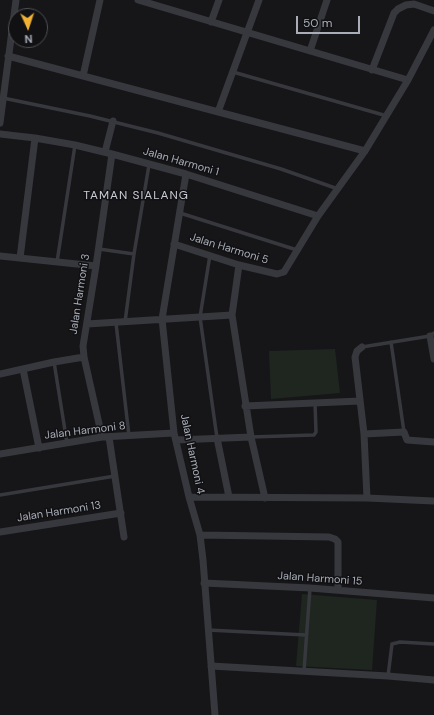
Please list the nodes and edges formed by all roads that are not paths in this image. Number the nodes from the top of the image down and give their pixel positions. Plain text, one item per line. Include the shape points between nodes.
1 (16, 0) edge
2 (100, 0) edge
3 (138, 0) edge
4 (219, 0) edge
5 (259, 0) edge
6 (327, 0) edge
7 (434, 11) edge
8 (211, 22) junction
9 (434, 30) edge
10 (248, 32) junction
11 (310, 51) junction
12 (8, 56) junction
13 (372, 70) junction
14 (233, 72) junction
15 (83, 76) junction
16 (408, 80) junction
17 (2, 96) edge
18 (218, 112) junction
19 (387, 116) junction
20 (113, 121) junction
21 (0, 123) edge
22 (0, 134) edge
23 (35, 138) junction
24 (75, 145) junction
25 (366, 151) junction
26 (108, 153) junction
27 (150, 164) junction
28 (186, 174) junction
29 (338, 189) junction
30 (180, 213) junction
31 (318, 216) junction
32 (174, 244) junction
33 (99, 249) junction
34 (298, 250) junction
35 (134, 254) junction
36 (210, 255) junction
37 (0, 256) edge
38 (20, 258) junction
39 (57, 262) junction
40 (239, 265) junction
41 (96, 266) junction
42 (232, 315) junction
43 (200, 317) junction
44 (162, 319) junction
45 (116, 322) junction
46 (125, 322) junction
47 (87, 324) junction
48 (432, 334) edge
49 (391, 342) junction
50 (362, 347) joint
51 (84, 358) junction
52 (434, 359) edge
53 (54, 362) junction
54 (23, 369) junction
55 (0, 374) edge
56 (360, 401) junction
57 (315, 403) junction
58 (245, 406) junction
59 (404, 432) junction
60 (364, 434) junction
61 (129, 436) junction
62 (105, 437) junction
63 (175, 437) junction
64 (251, 437) junction
65 (217, 438) junction
66 (434, 442) edge
67 (68, 444) junction
68 (39, 448) junction
69 (0, 454) edge
70 (115, 476) junction
71 (0, 495) edge
72 (189, 497) junction
73 (229, 497) junction
74 (265, 498) junction
75 (367, 498) junction
76 (434, 501) edge
77 (121, 513) junction
78 (0, 532) edge
79 (200, 535) junction
80 (124, 537) dead end
81 (204, 583) junction
82 (310, 588) junction
83 (338, 590) junction
84 (434, 598) edge
85 (208, 630) junction
86 (306, 635) junction
87 (434, 644) edge
88 (211, 666) junction
89 (304, 671) junction
90 (388, 676) junction
91 (434, 680) edge
92 (215, 715) edge

1 - 12 street
2 - 15 street
3 - 8 street
4 - 8 street
5 - 10 street
6 - 11 street
7 - 13 street via 414,4 398,9 394,13
8 - 10 street
9 - 16 street
10 - 11 street
10 - 14 street
11 - 13 street
12 - 15 street
12 - 17 street
13 - 16 street
14 - 18 street
14 - 19 lane
15 - 18 street
16 - 19 street
17 - 20 lane
17 - 21 street
18 - 25 street
19 - 25 street
20 - 26 street, Jalan Harmoni 3
20 - 29 lane via 173,137
22 - 23 street, Jalan Harmoni 1
23 - 24 street, Jalan Harmoni 1
23 - 38 street
24 - 26 street, Jalan Harmoni 1
24 - 39 lane
25 - 29 street
26 - 27 street, Jalan Harmoni 1
26 - 33 street, Jalan Harmoni 3
27 - 28 street, Jalan Harmoni 1
27 - 35 lane
28 - 30 street, Jalan Harmoni 4
28 - 31 street, Jalan Harmoni 1
29 - 31 street
30 - 32 street, Jalan Harmoni 4
30 - 34 lane
31 - 34 street
32 - 36 street, Jalan Harmoni 5
32 - 44 street, Jalan Harmoni 4
33 - 35 lane
33 - 41 street, Jalan Harmoni 3
34 - 40 street, Jalan Harmoni 5 via 282,274
35 - 46 lane
36 - 40 street, Jalan Harmoni 5
36 - 43 lane
37 - 38 street
38 - 39 street
39 - 41 street
40 - 42 street
41 - 47 street, Jalan Harmoni 3
42 - 43 street
42 - 58 street
43 - 44 street
43 - 65 lane
44 - 46 street
44 - 63 street, Jalan Harmoni 4
45 - 46 street
45 - 47 street
45 - 61 lane
47 - 51 street, Jalan Harmoni 3 via 83,346
48 - 49 lane
48 - 52 street
49 - 50 lane
49 - 59 lane
50 - 56 street via 355,357
51 - 53 street
51 - 62 street, Jalan Harmoni 3
53 - 54 street
53 - 67 lane
54 - 55 street
54 - 68 street
56 - 57 street
56 - 60 street
57 - 58 street
57 - 64 lane via 314,435
58 - 64 street
59 - 60 street
59 - 66 street via 407,440
60 - 75 street
61 - 62 street, Jalan Harmoni 8
61 - 63 street, Jalan Harmoni 8
62 - 67 street, Jalan Harmoni 8
62 - 70 street, Jalan Harmoni 3
63 - 65 street, Jalan Harmoni 8
63 - 72 street, Jalan Harmoni 4
64 - 65 street, Jalan Harmoni 8
64 - 74 street
65 - 73 street
67 - 68 street, Jalan Harmoni 8
68 - 69 street, Jalan Harmoni 8
70 - 71 lane
70 - 77 street, Jalan Harmoni 3
72 - 73 street
72 - 79 street, Jalan Harmoni 4
73 - 74 street
74 - 75 street
75 - 76 street
77 - 78 street, Jalan Harmoni 13
77 - 80 street, Jalan Harmoni 3
79 - 81 street, Jalan Harmoni 4
79 - 83 street via 335,538 338,542
81 - 82 street, Jalan Harmoni 15
81 - 85 street, Jalan Harmoni 4
82 - 83 street, Jalan Harmoni 15
82 - 86 lane
83 - 84 street, Jalan Harmoni 15
85 - 86 lane
85 - 88 street, Jalan Harmoni 4
86 - 89 lane
87 - 90 lane via 392,644
88 - 89 street
88 - 92 street, Jalan Harmoni 4
89 - 90 street
90 - 91 street

